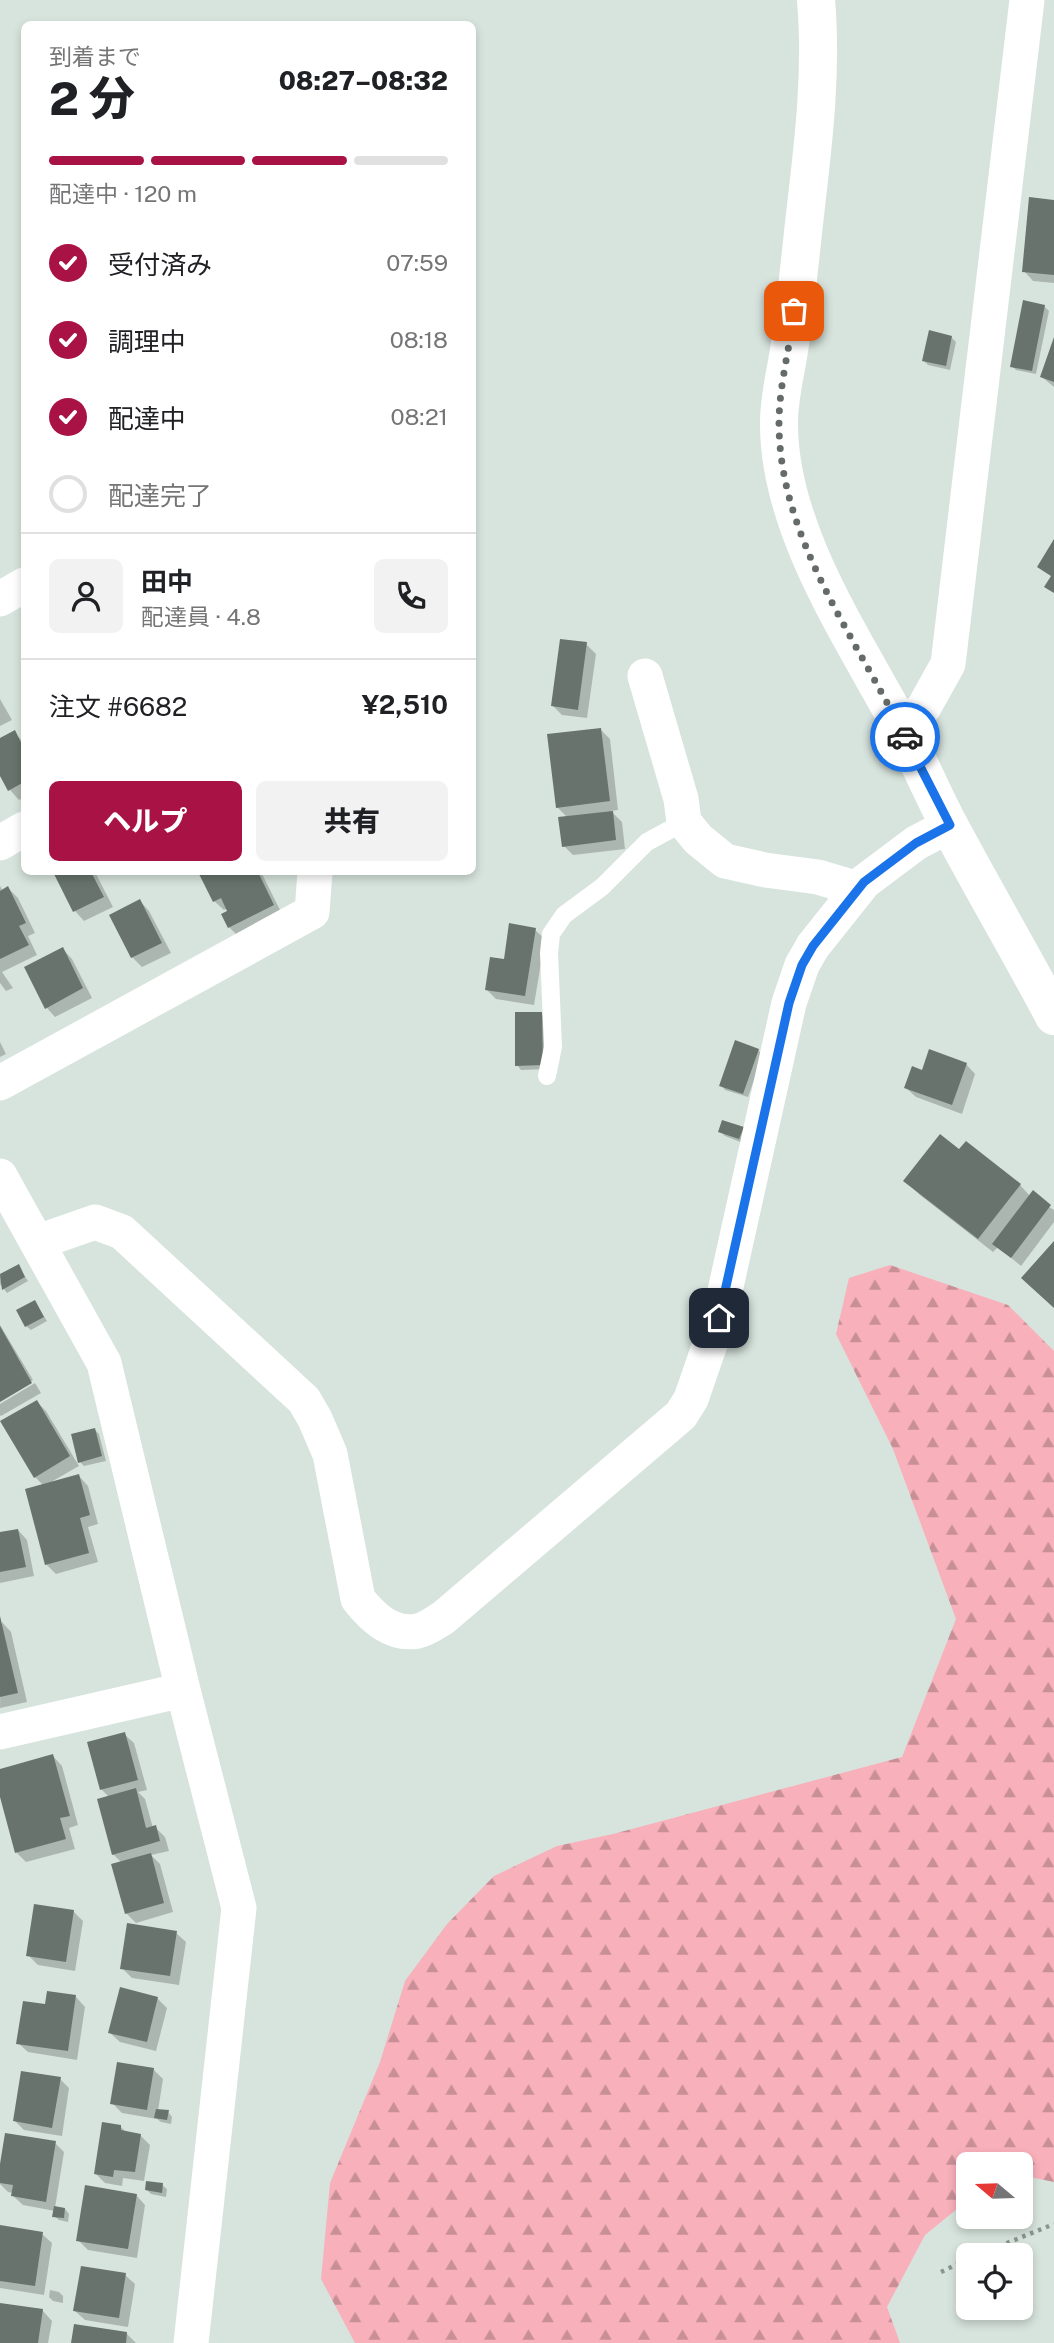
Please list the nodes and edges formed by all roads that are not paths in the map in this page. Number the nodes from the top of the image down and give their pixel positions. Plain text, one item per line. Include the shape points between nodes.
1 (816, 0) edge
2 (1027, 0) edge
3 (21, 587) edge
4 (0, 599) edge
5 (645, 676) dead end
6 (902, 730) junction
7 (684, 822) junction
8 (950, 825) junction
9 (21, 831) edge
10 (0, 843) edge
11 (315, 875) edge
12 (858, 889) junction
13 (1054, 1016) edge
14 (547, 1076) dead end
15 (0, 1083) edge
16 (0, 1176) edge
17 (38, 1242) junction
18 (183, 1690) junction
19 (0, 1732) edge
20 (191, 2343) edge

1 - 6 street via 818,93 782,387 780,452 797,526
2 - 6 street via 948,664 924,706
3 - 4 street
5 - 7 street
6 - 8 street
7 - 12 street via 726,860
7 - 14 lane via 647,842 602,887 564,915 551,934 553,1047
8 - 12 street via 916,843
8 - 13 street
9 - 10 street
11 - 15 street via 312,912
12 - 17 street via 813,946 797,978 719,1318 691,1399 681,1415 443,1618 421,1631 387,1626 373,1618 358,1599 330,1454 304,1400 121,1232 95,1222
16 - 17 street
17 - 18 street via 104,1363
18 - 19 street
18 - 20 street via 239,1908

